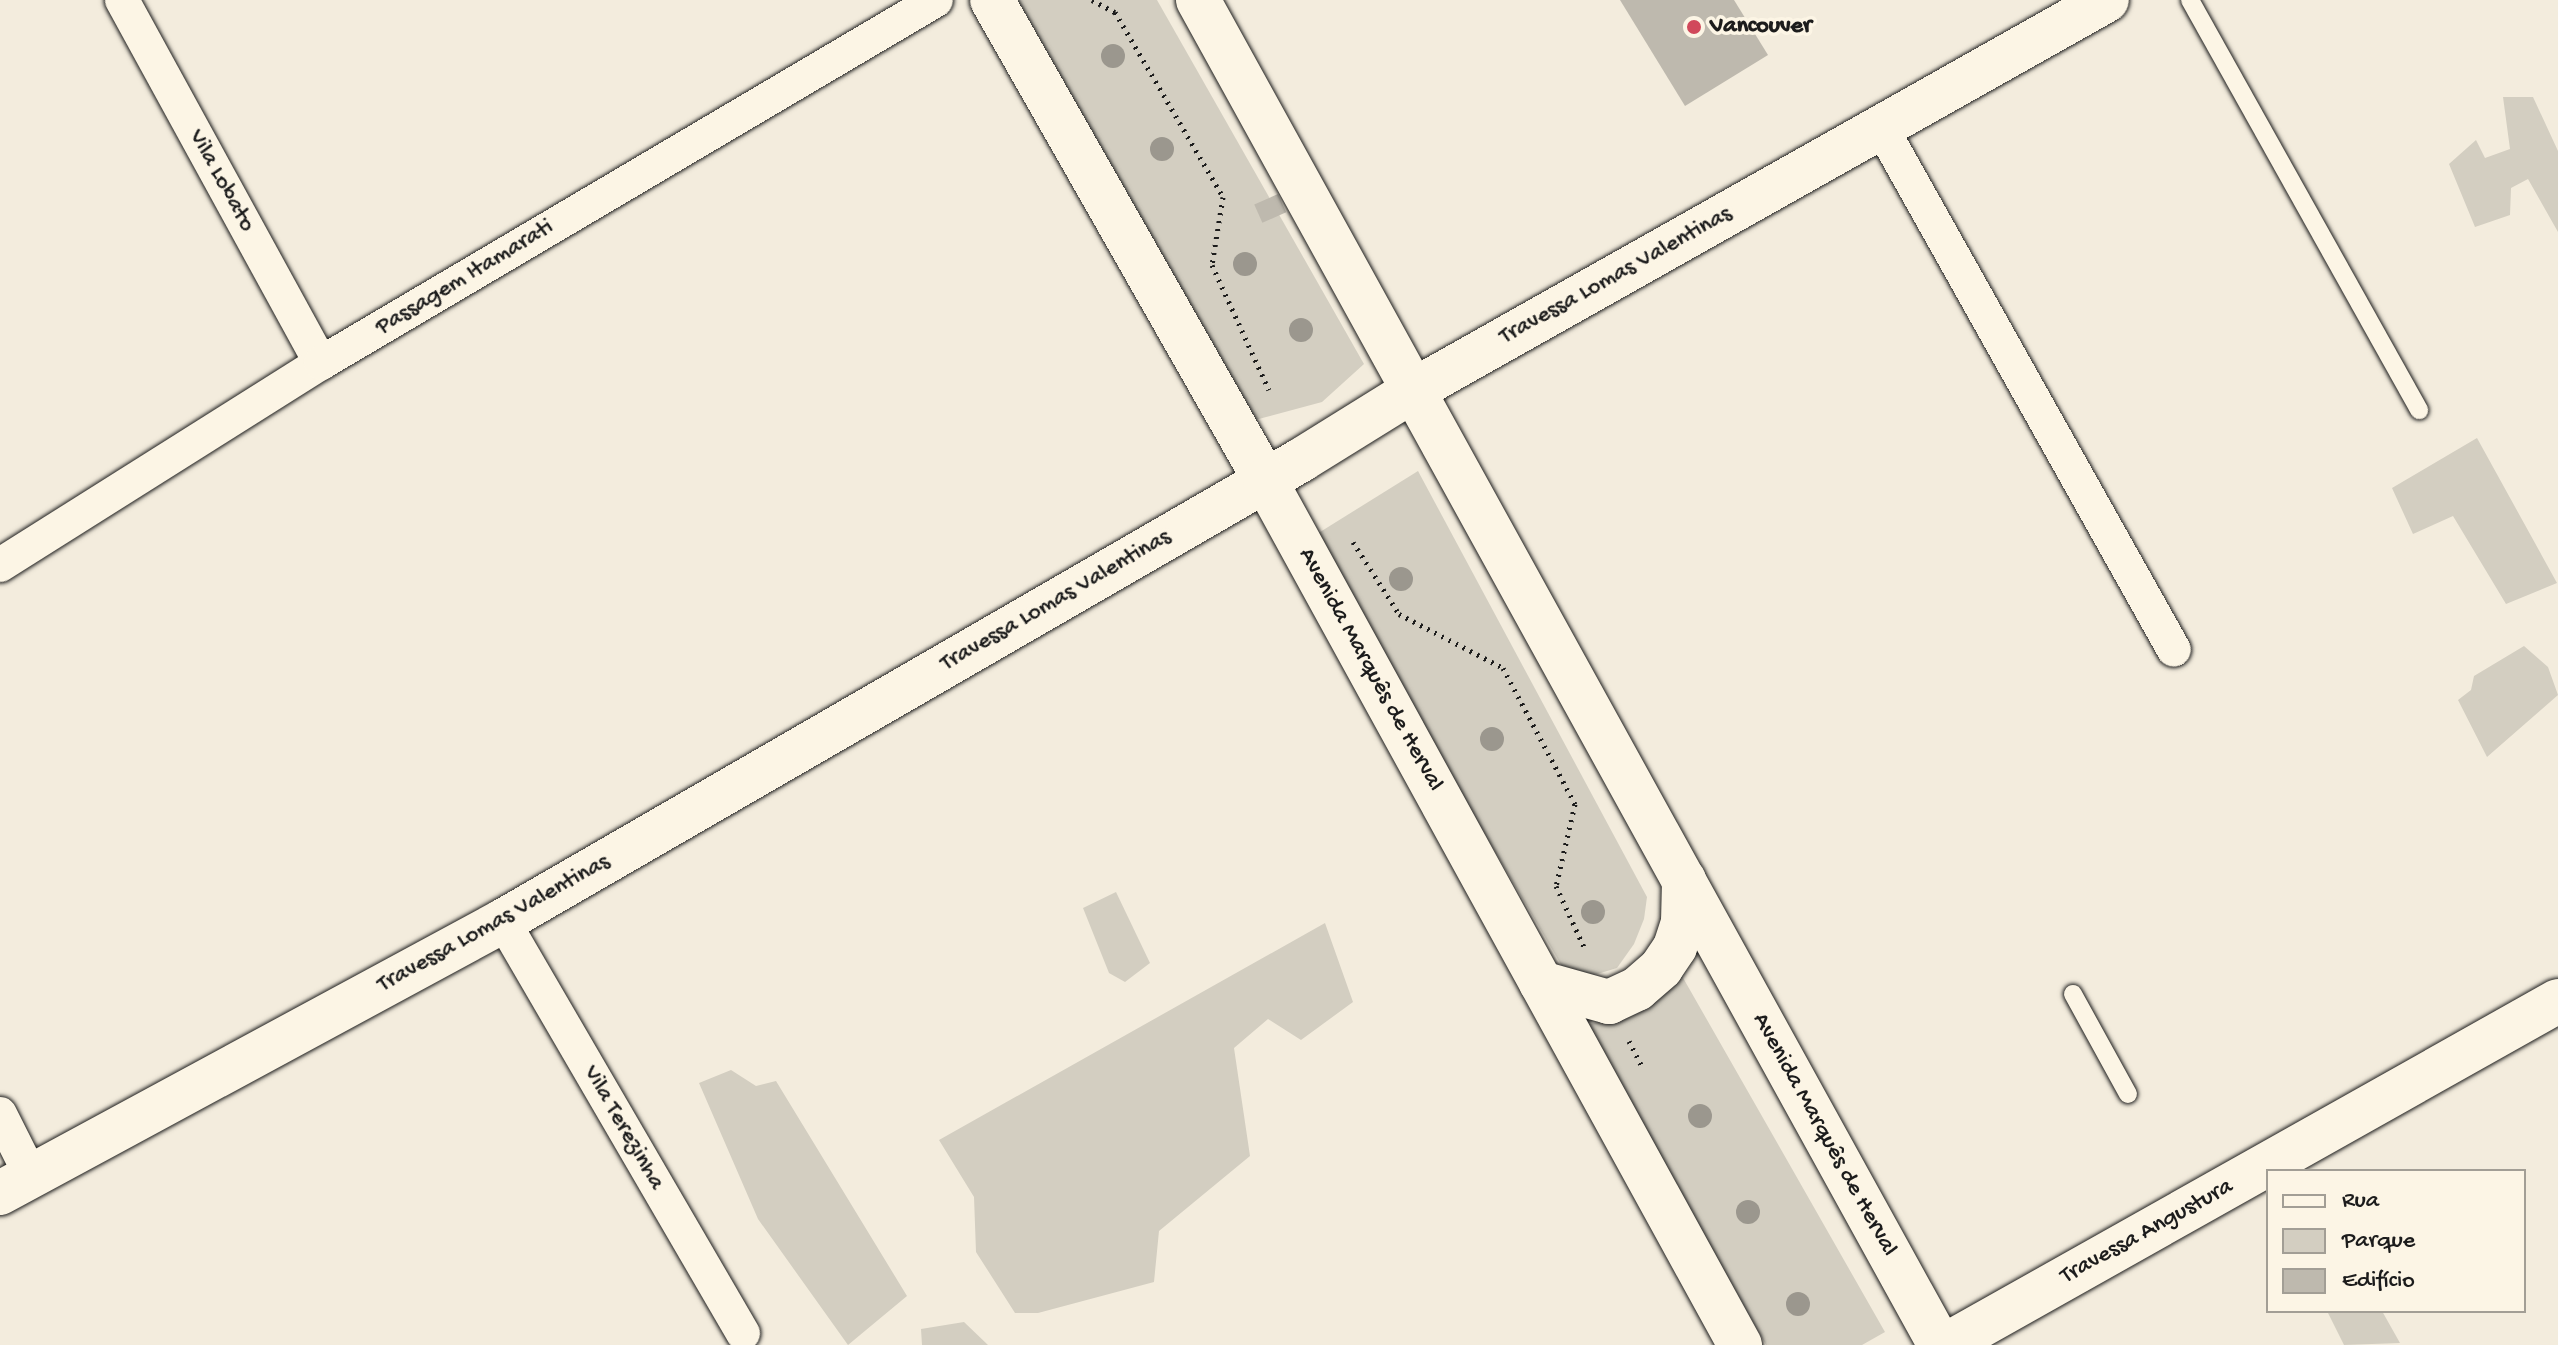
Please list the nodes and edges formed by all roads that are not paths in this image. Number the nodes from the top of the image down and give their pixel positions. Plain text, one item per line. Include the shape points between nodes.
1 (122, 0) edge
2 (936, 0) edge
3 (992, 0) edge
4 (1198, 0) edge
5 (2107, 0) edge
6 (2190, 0) edge
7 (1881, 127) junction
8 (321, 363) junction
9 (1414, 390) junction
10 (2419, 410) dead end
11 (1283, 470) junction
12 (0, 565) edge
13 (2174, 650) dead end
14 (1684, 880) junction
15 (503, 921) junction
16 (1541, 983) junction
17 (2073, 994) dead end
18 (2558, 1001) edge
19 (2128, 1094) dead end
20 (0, 1114) edge
21 (16, 1185) edge
22 (743, 1333) dead end
23 (1740, 1345) edge
24 (1943, 1345) edge

1 - 8 street, Vila Lobato
2 - 8 street, Passagem Itamarati
3 - 11 main road, Avenida Marquês de Herval
4 - 9 main road, Avenida Marquês de Herval
5 - 7 main road, Travessa Lomas Valentinas
6 - 10 lane
7 - 9 main road, Travessa Lomas Valentinas
7 - 13 street
8 - 12 street, Passagem Itamarati
9 - 11 main road, Travessa Lomas Valentinas
9 - 14 main road, Avenida Marquês de Herval
11 - 15 main road, Travessa Lomas Valentinas
11 - 16 main road, Avenida Marquês de Herval
14 - 16 main road via 1683,922 1675,947 1637,989 1609,1002
14 - 24 main road, Avenida Marquês de Herval
15 - 21 main road, Travessa Lomas Valentinas
15 - 22 street, Vila Terezinha
16 - 23 main road, Avenida Marquês de Herval
17 - 19 lane
18 - 24 main road, Travessa Angustura
20 - 21 street

